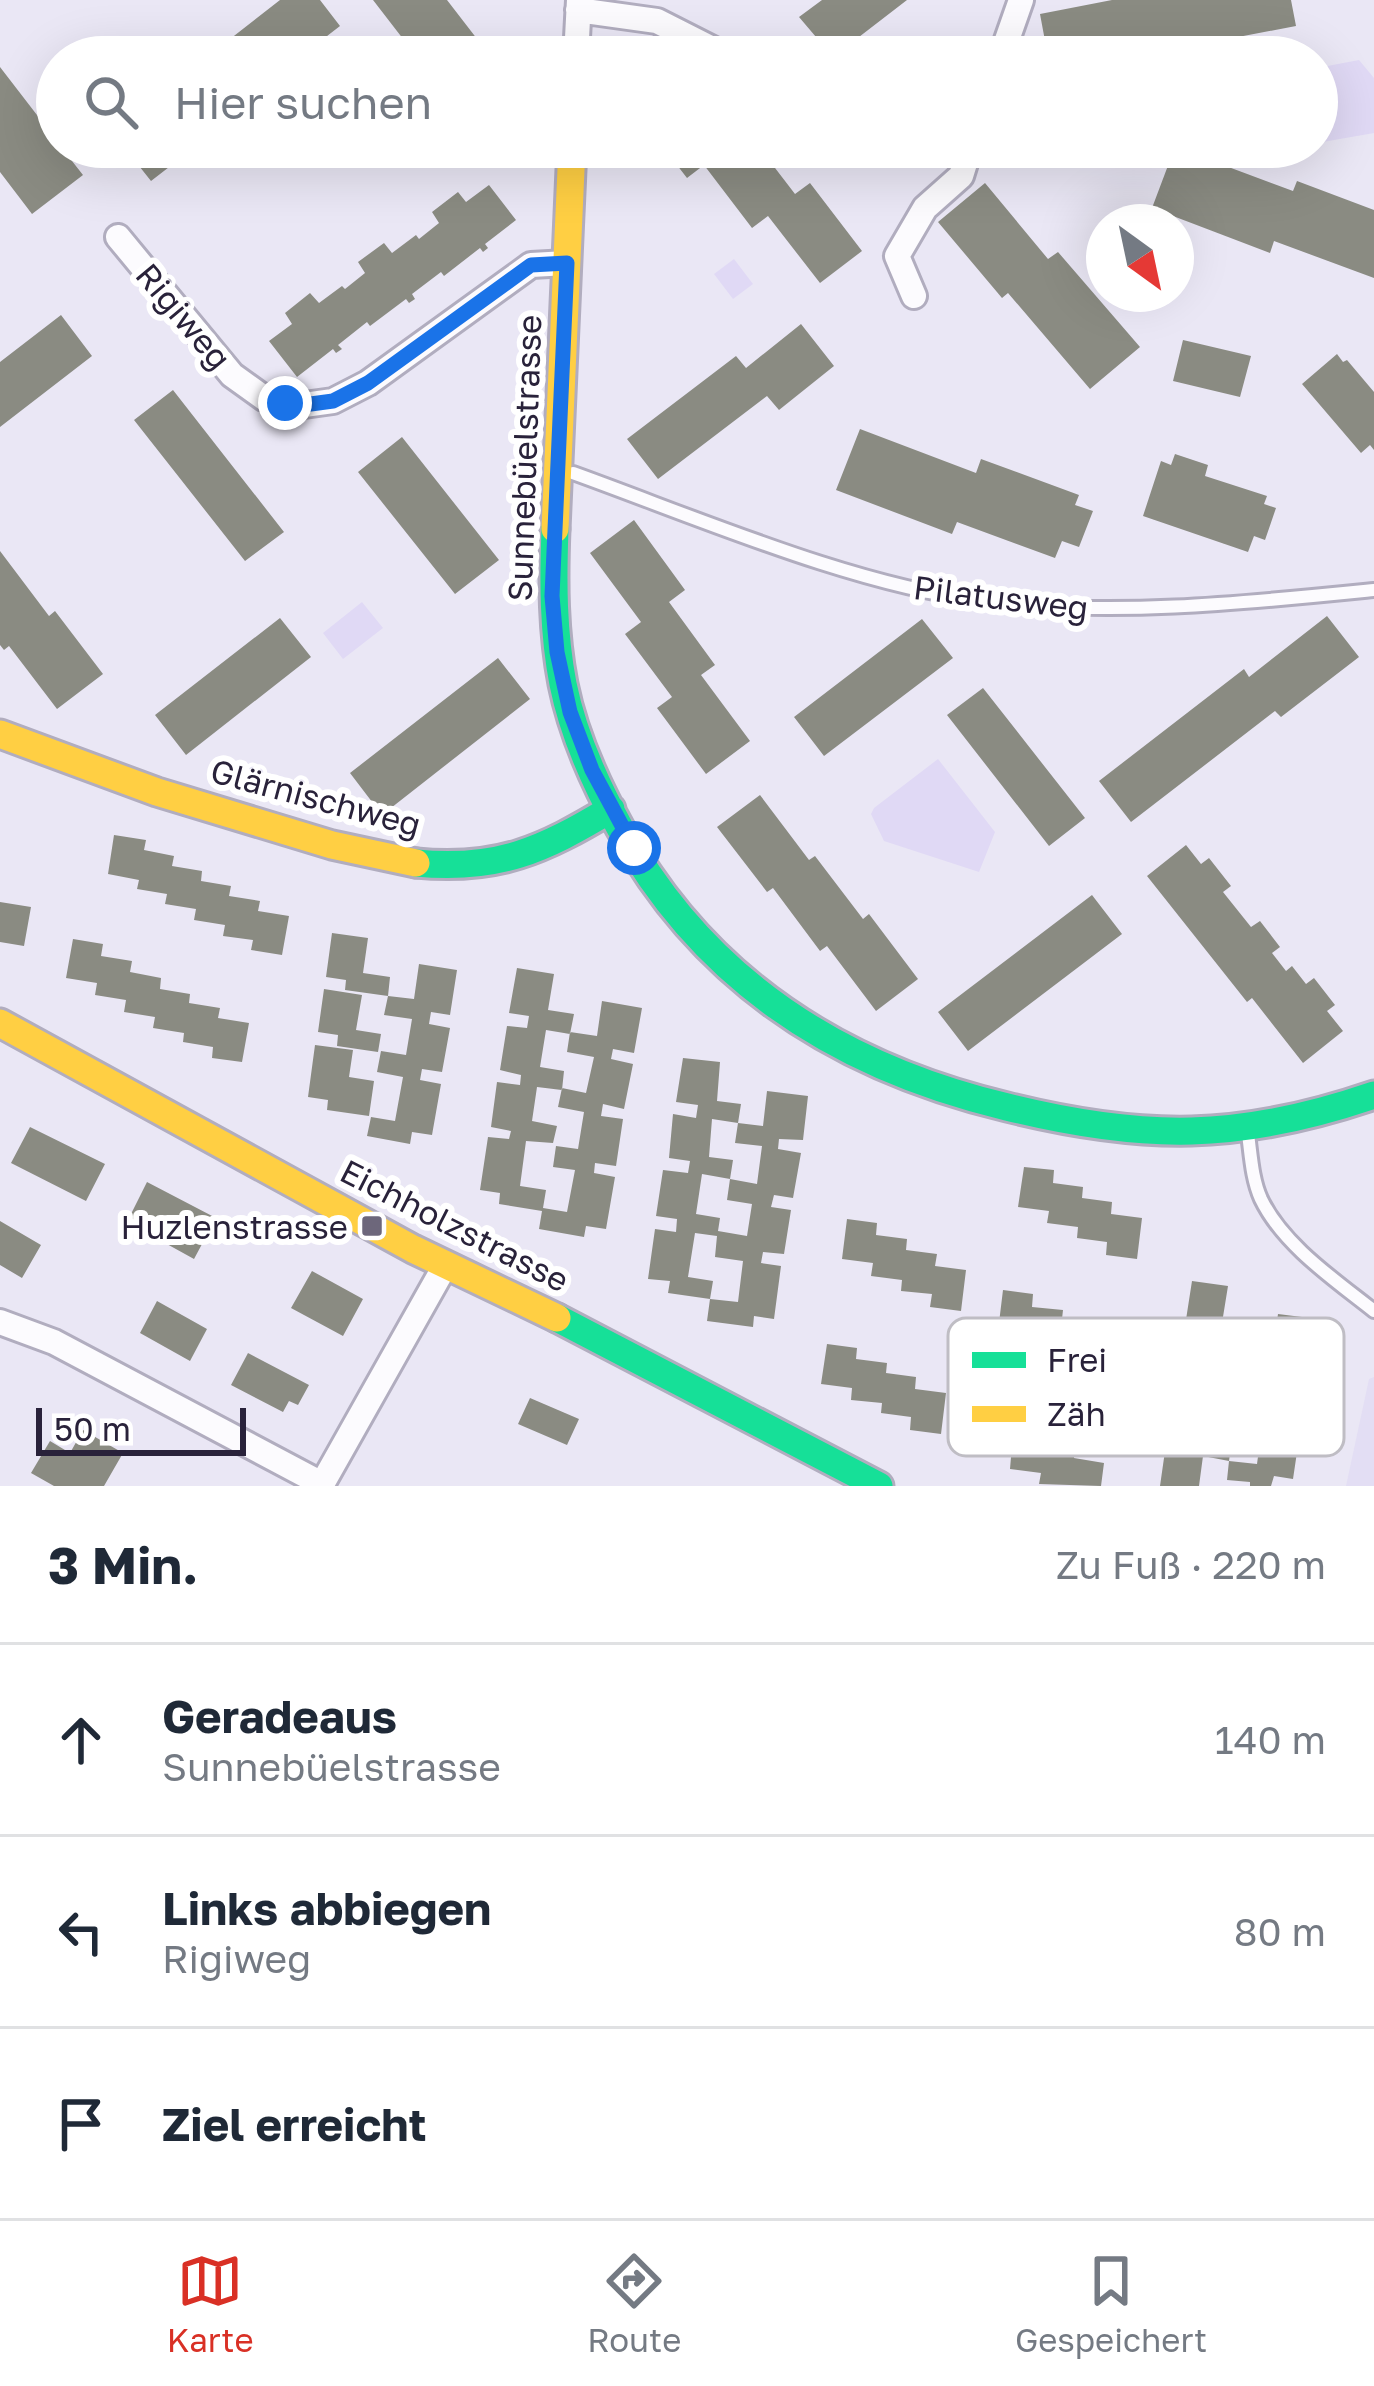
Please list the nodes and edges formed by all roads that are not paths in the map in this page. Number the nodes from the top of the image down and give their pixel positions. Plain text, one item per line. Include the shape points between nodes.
1 (1021, 0) edge
2 (579, 5) edge
3 (577, 36) edge
4 (687, 36) edge
5 (1008, 36) edge
6 (571, 168) edge
7 (963, 168) edge
8 (118, 237) dead end
9 (567, 263) junction
10 (914, 296) dead end
11 (573, 473) dead end
12 (1374, 590) edge
13 (0, 734) edge
14 (611, 809) junction
15 (0, 1023) edge
16 (1374, 1095) edge
17 (1247, 1131) junction
18 (446, 1264) junction
19 (1374, 1311) edge
20 (0, 1322) edge
21 (322, 1485) edge
22 (879, 1486) edge

1 - 5 street
2 - 3 street
2 - 4 street via 657,21
6 - 9 street, Sunnebüelstrasse
7 - 10 street via 925,208 897,256
8 - 9 street, Rigiweg via 232,374 264,398 296,406 333,401 368,383 531,265
9 - 14 street, Sunnebüelstrasse via 552,596 570,712
11 - 12 lane, Pilatusweg via 807,555 980,601 1106,610
13 - 14 street, Glärnischweg via 157,792 409,862 503,861 550,846
14 - 17 street, Sunnebüelstrasse via 688,925 798,1024 927,1087 984,1103 1133,1132
15 - 18 street, Eichholzstrasse
16 - 17 street, Sunnebüelstrasse
17 - 19 lane via 1270,1214
18 - 21 street
18 - 22 street, Eichholzstrasse
20 - 21 street via 53,1342

